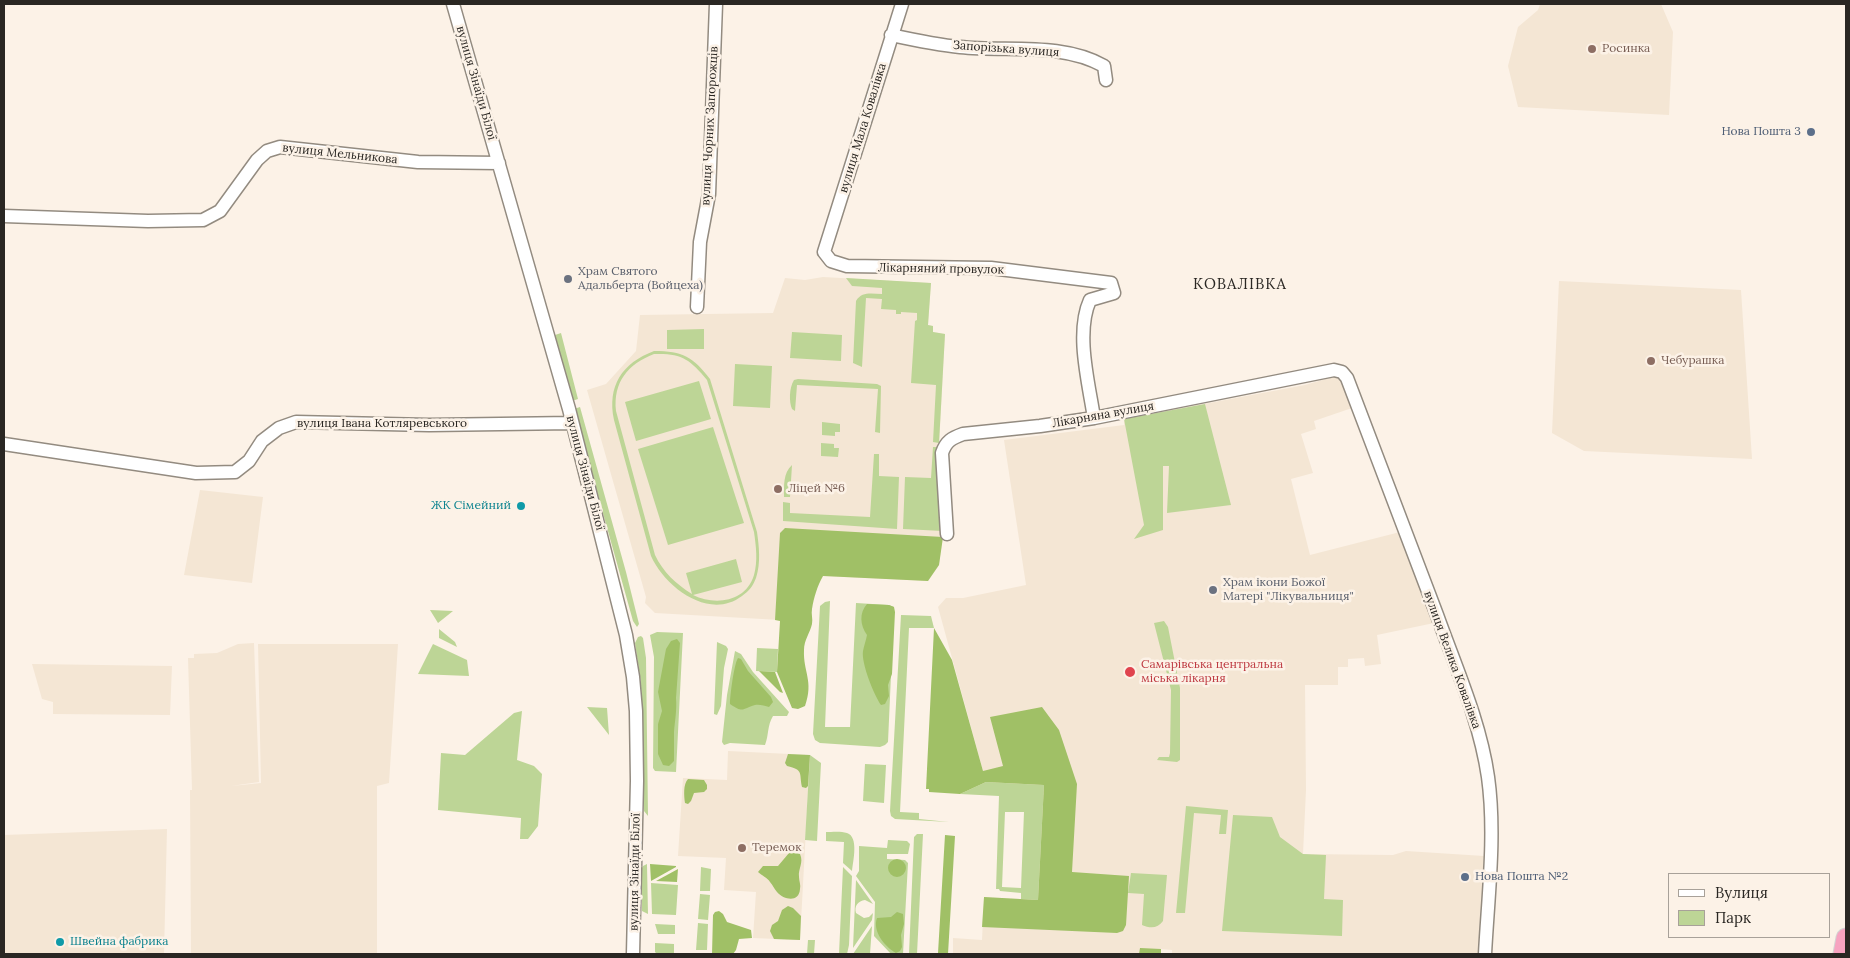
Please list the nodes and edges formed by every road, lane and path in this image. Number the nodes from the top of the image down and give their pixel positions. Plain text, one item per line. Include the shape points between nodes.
1 (453, 4) edge
2 (716, 4) edge
3 (902, 4) edge
4 (891, 35) junction
5 (1106, 80) dead end
6 (499, 163) junction
7 (4, 216) edge
8 (824, 252) joint
9 (697, 307) dead end
10 (1348, 378) joint
11 (1094, 418) junction
12 (572, 423) junction
13 (4, 444) edge
14 (947, 534) dead end
15 (1846, 938) edge
16 (633, 954) edge
17 (1485, 954) edge
18 (1843, 954) edge

1 - 6 street, вулиця Зінаїди Білої
2 - 9 street, вулиця Чорних Запорожців via 709,194 700,242
3 - 4 street, вулиця Мала Ковалівка
4 - 5 street, Запорізька вулиця via 961,48 1052,50 1090,58 1104,66
4 - 8 street, вулиця Мала Ковалівка
6 - 7 street, вулиця Мельникова via 418,162 280,147 267,151 256,160 220,211 203,220
6 - 12 street, вулиця Зінаїди Білої
8 - 11 street, Лікарняний провулок via 831,261 848,266 991,268 1111,283 1114,293 1090,300 1085,311 1086,364
10 - 11 street, Лікарняна вулиця via 1334,370
10 - 17 street, вулиця Велика Ковалівка via 1452,655 1482,749 1490,806
11 - 14 street, Лікарняна вулиця via 952,438 942,453
12 - 13 street, вулиця Івана Котляревського via 429,425 296,422 279,428 262,441 249,461 235,472 196,473
12 - 16 street, вулиця Зінаїди Білої via 626,635 633,677 637,781
15 - 18 highway

